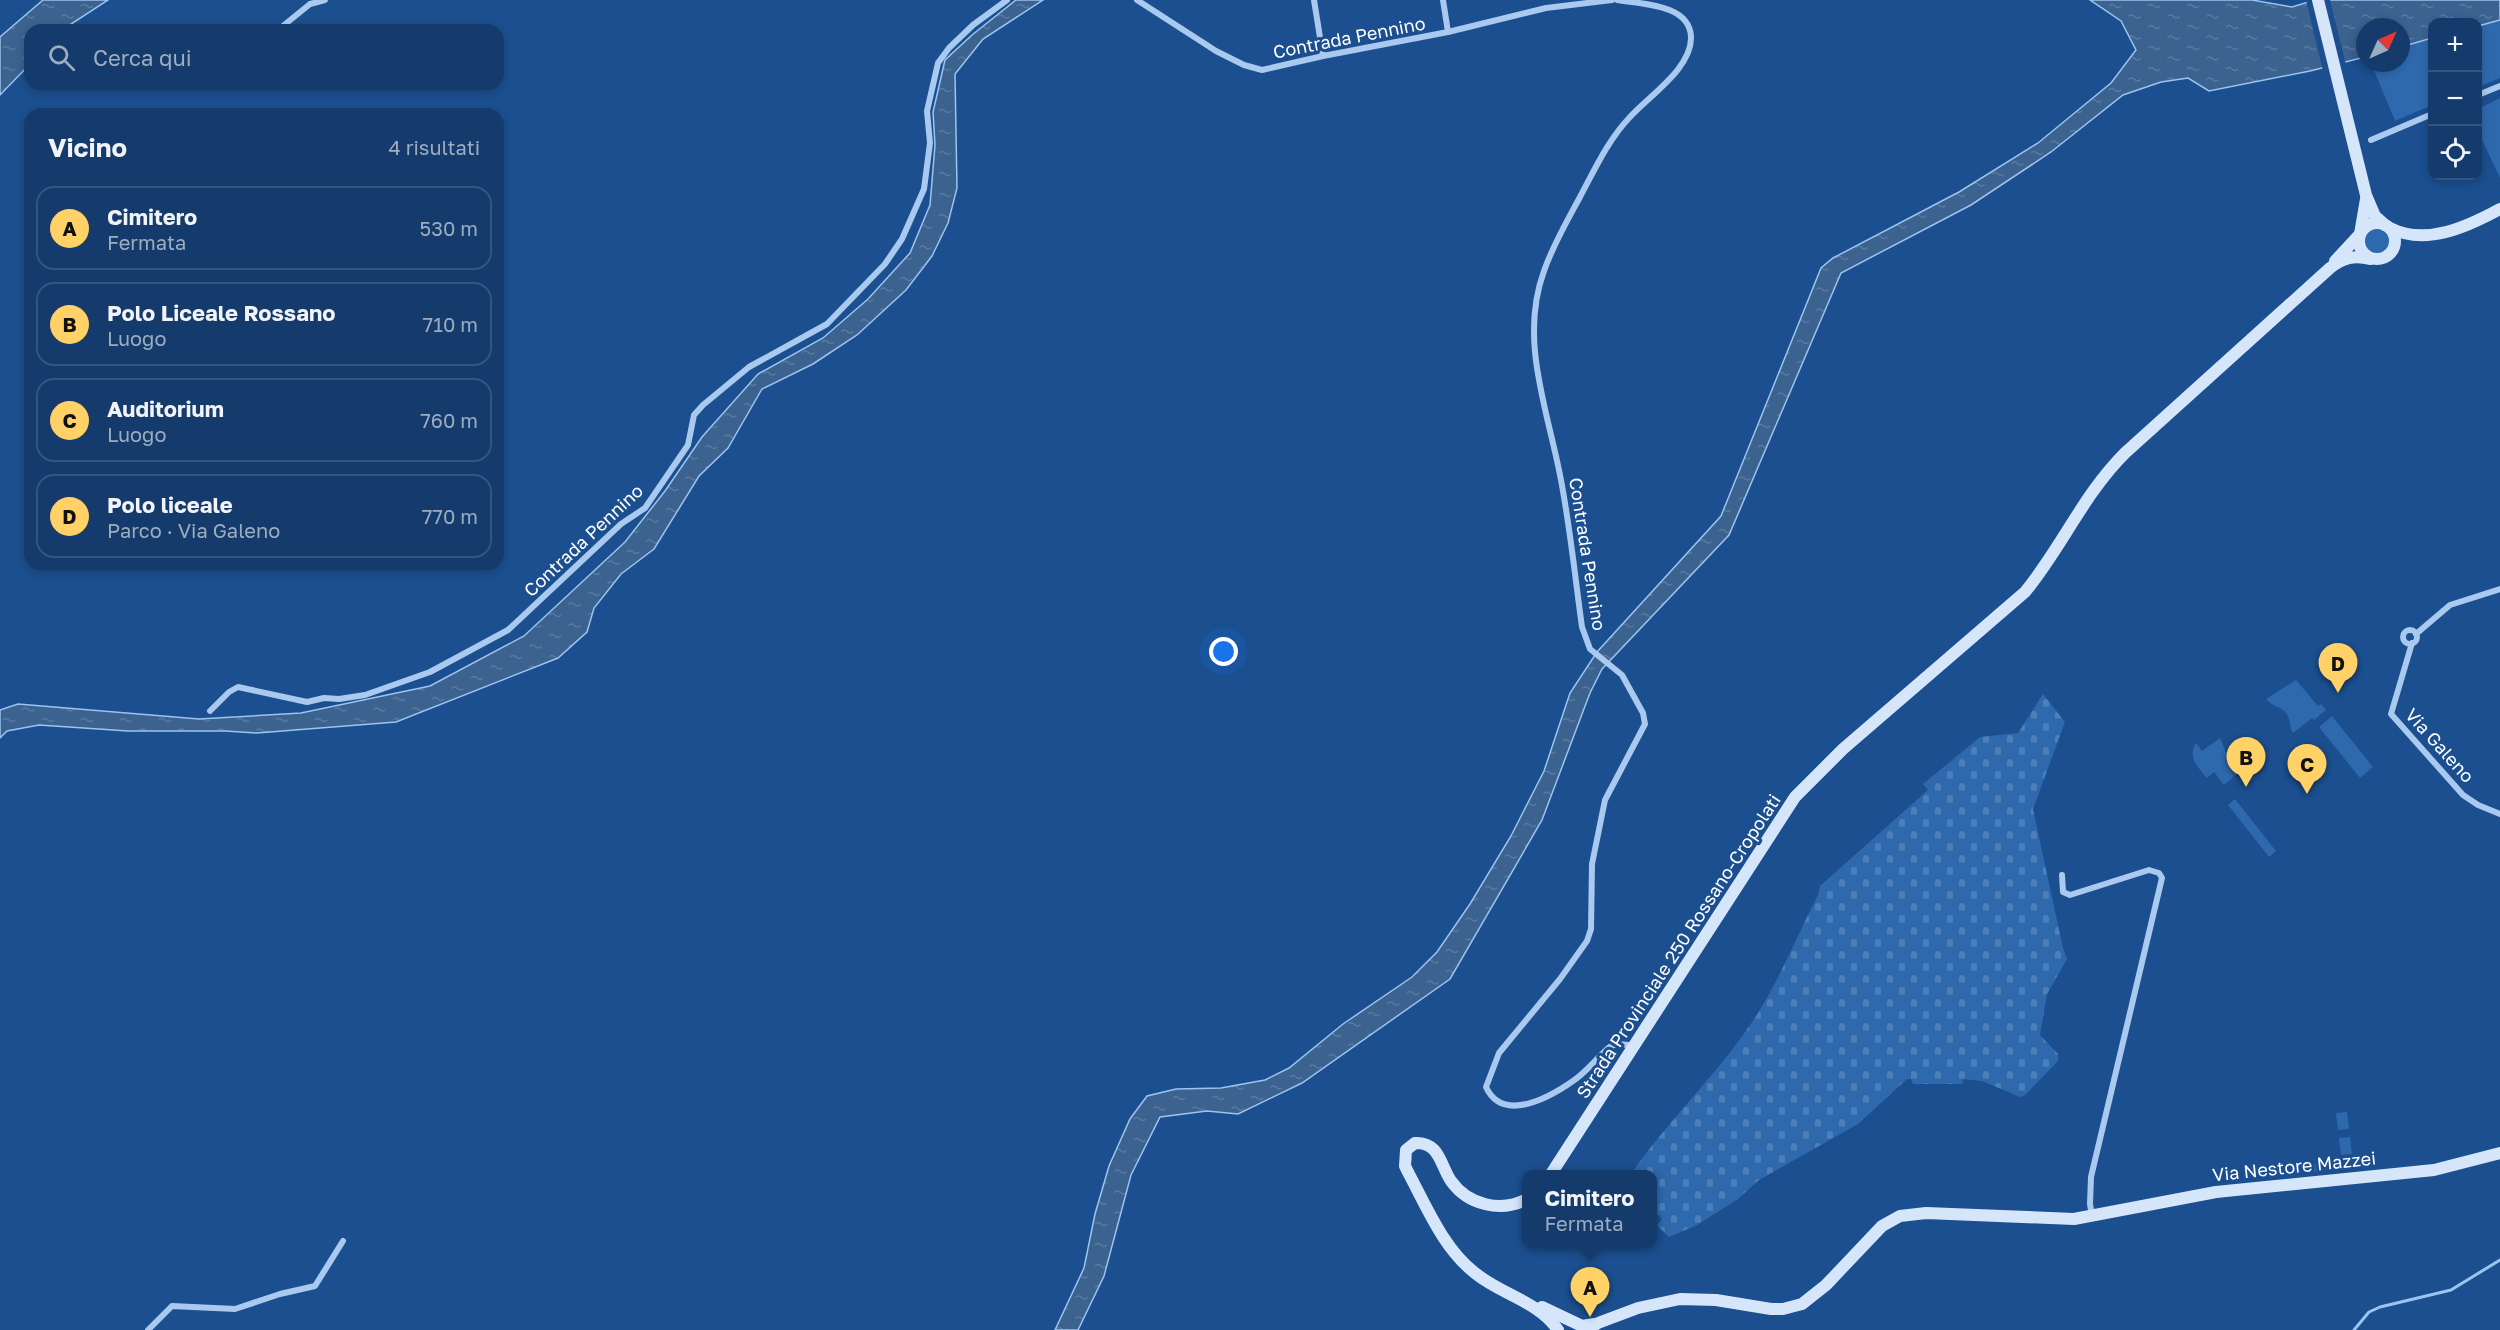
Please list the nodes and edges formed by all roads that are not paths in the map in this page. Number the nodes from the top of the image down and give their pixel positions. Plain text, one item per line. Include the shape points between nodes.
1 (325, 0) edge
2 (1007, 0) edge
3 (1137, 0) edge
4 (1314, 0) edge
5 (1443, 0) edge
6 (1545, 0) edge
7 (1612, 0) edge
8 (1617, 0) edge
9 (2318, 0) edge
10 (1546, 8) junction
11 (285, 24) edge
12 (1448, 32) junction
13 (1323, 56) junction
14 (2500, 86) edge
15 (2482, 93) edge
16 (2428, 116) edge
17 (2371, 140) dead end
18 (2366, 195) junction
19 (2500, 209) edge
20 (2387, 227) junction
21 (2360, 234) junction
22 (2435, 234) junction
23 (2392, 251) junction
24 (2370, 259) junction
25 (2330, 268) junction
26 (2500, 589) edge
27 (2416, 634) junction
28 (2412, 644) junction
29 (210, 711) dead end
30 (2500, 814) edge
31 (2062, 875) dead end
32 (1629, 1045) dead end
33 (2500, 1154) edge
34 (1554, 1170) edge
35 (1522, 1201) edge
36 (2092, 1217) junction
37 (343, 1241) dead end
38 (1530, 1304) junction
39 (1587, 1327) edge
40 (148, 1330) edge
41 (1558, 1330) edge

1 - 11 street via 310,4
2 - 29 street, Contrada Pennino via 973,25 938,63 927,111 930,143 924,189 902,238 885,264 827,324 754,364 703,405 694,415 688,445 645,508 621,524 508,630 429,672 365,695 307,702 238,687
3 - 13 street, Contrada Pennino via 1244,65 1262,70
4 - 13 street
5 - 12 street
6 - 10 street
7 - 10 street, Contrada Pennino
8 - 32 street, Contrada Pennino via 1677,14 1686,21 1690,53 1611,139 1544,271 1536,300 1534,345 1560,476 1582,627 1593,651 1622,675 1645,724 1605,800 1592,864 1591,929 1581,952 1500,1053 1486,1087 1496,1102 1523,1105 1537,1101 1574,1080 1611,1046
9 - 18 main road
10 - 12 street, Contrada Pennino
12 - 13 street, Contrada Pennino
14 - 15 street
16 - 17 street
18 - 20 main road via 2375,216
18 - 21 main road
19 - 22 main road via 2467,226
20 - 21 main road via 2373,223
20 - 22 main road via 2409,234
20 - 23 main road via 2395,239
21 - 24 main road via 2361,251
21 - 25 main road, Strada Provinciale 250 Rossano-Cropolati
22 - 23 main road via 2406,242
23 - 24 main road via 2382,259
24 - 25 main road, Strada Provinciale 250 Rossano-Cropolati via 2344,259
25 - 34 main road, Strada Provinciale 250 Rossano-Cropolati via 2108,470 2025,592 1843,749 1796,797
26 - 27 street via 2450,605
27 - 28 street
27 - 28 street via 2410,630 2403,634 2405,642
28 - 30 street, Via Galeno via 2391,714 2463,795
31 - 36 street via 2063,892 2070,895 2149,870 2162,878 2091,1177
33 - 36 main road, Via Nestore Mazzei via 2434,1170 2216,1192
35 - 38 main road via 1505,1206 1476,1201 1453,1183 1432,1147 1415,1143 1406,1150 1409,1174 1454,1252 1481,1277
36 - 39 main road, Via Nestore Mazzei via 1926,1213 1900,1216 1882,1226 1826,1285 1802,1304 1771,1309 1680,1299 1638,1308
37 - 40 street via 315,1286 235,1310 172,1305
38 - 39 main road
38 - 41 main road

